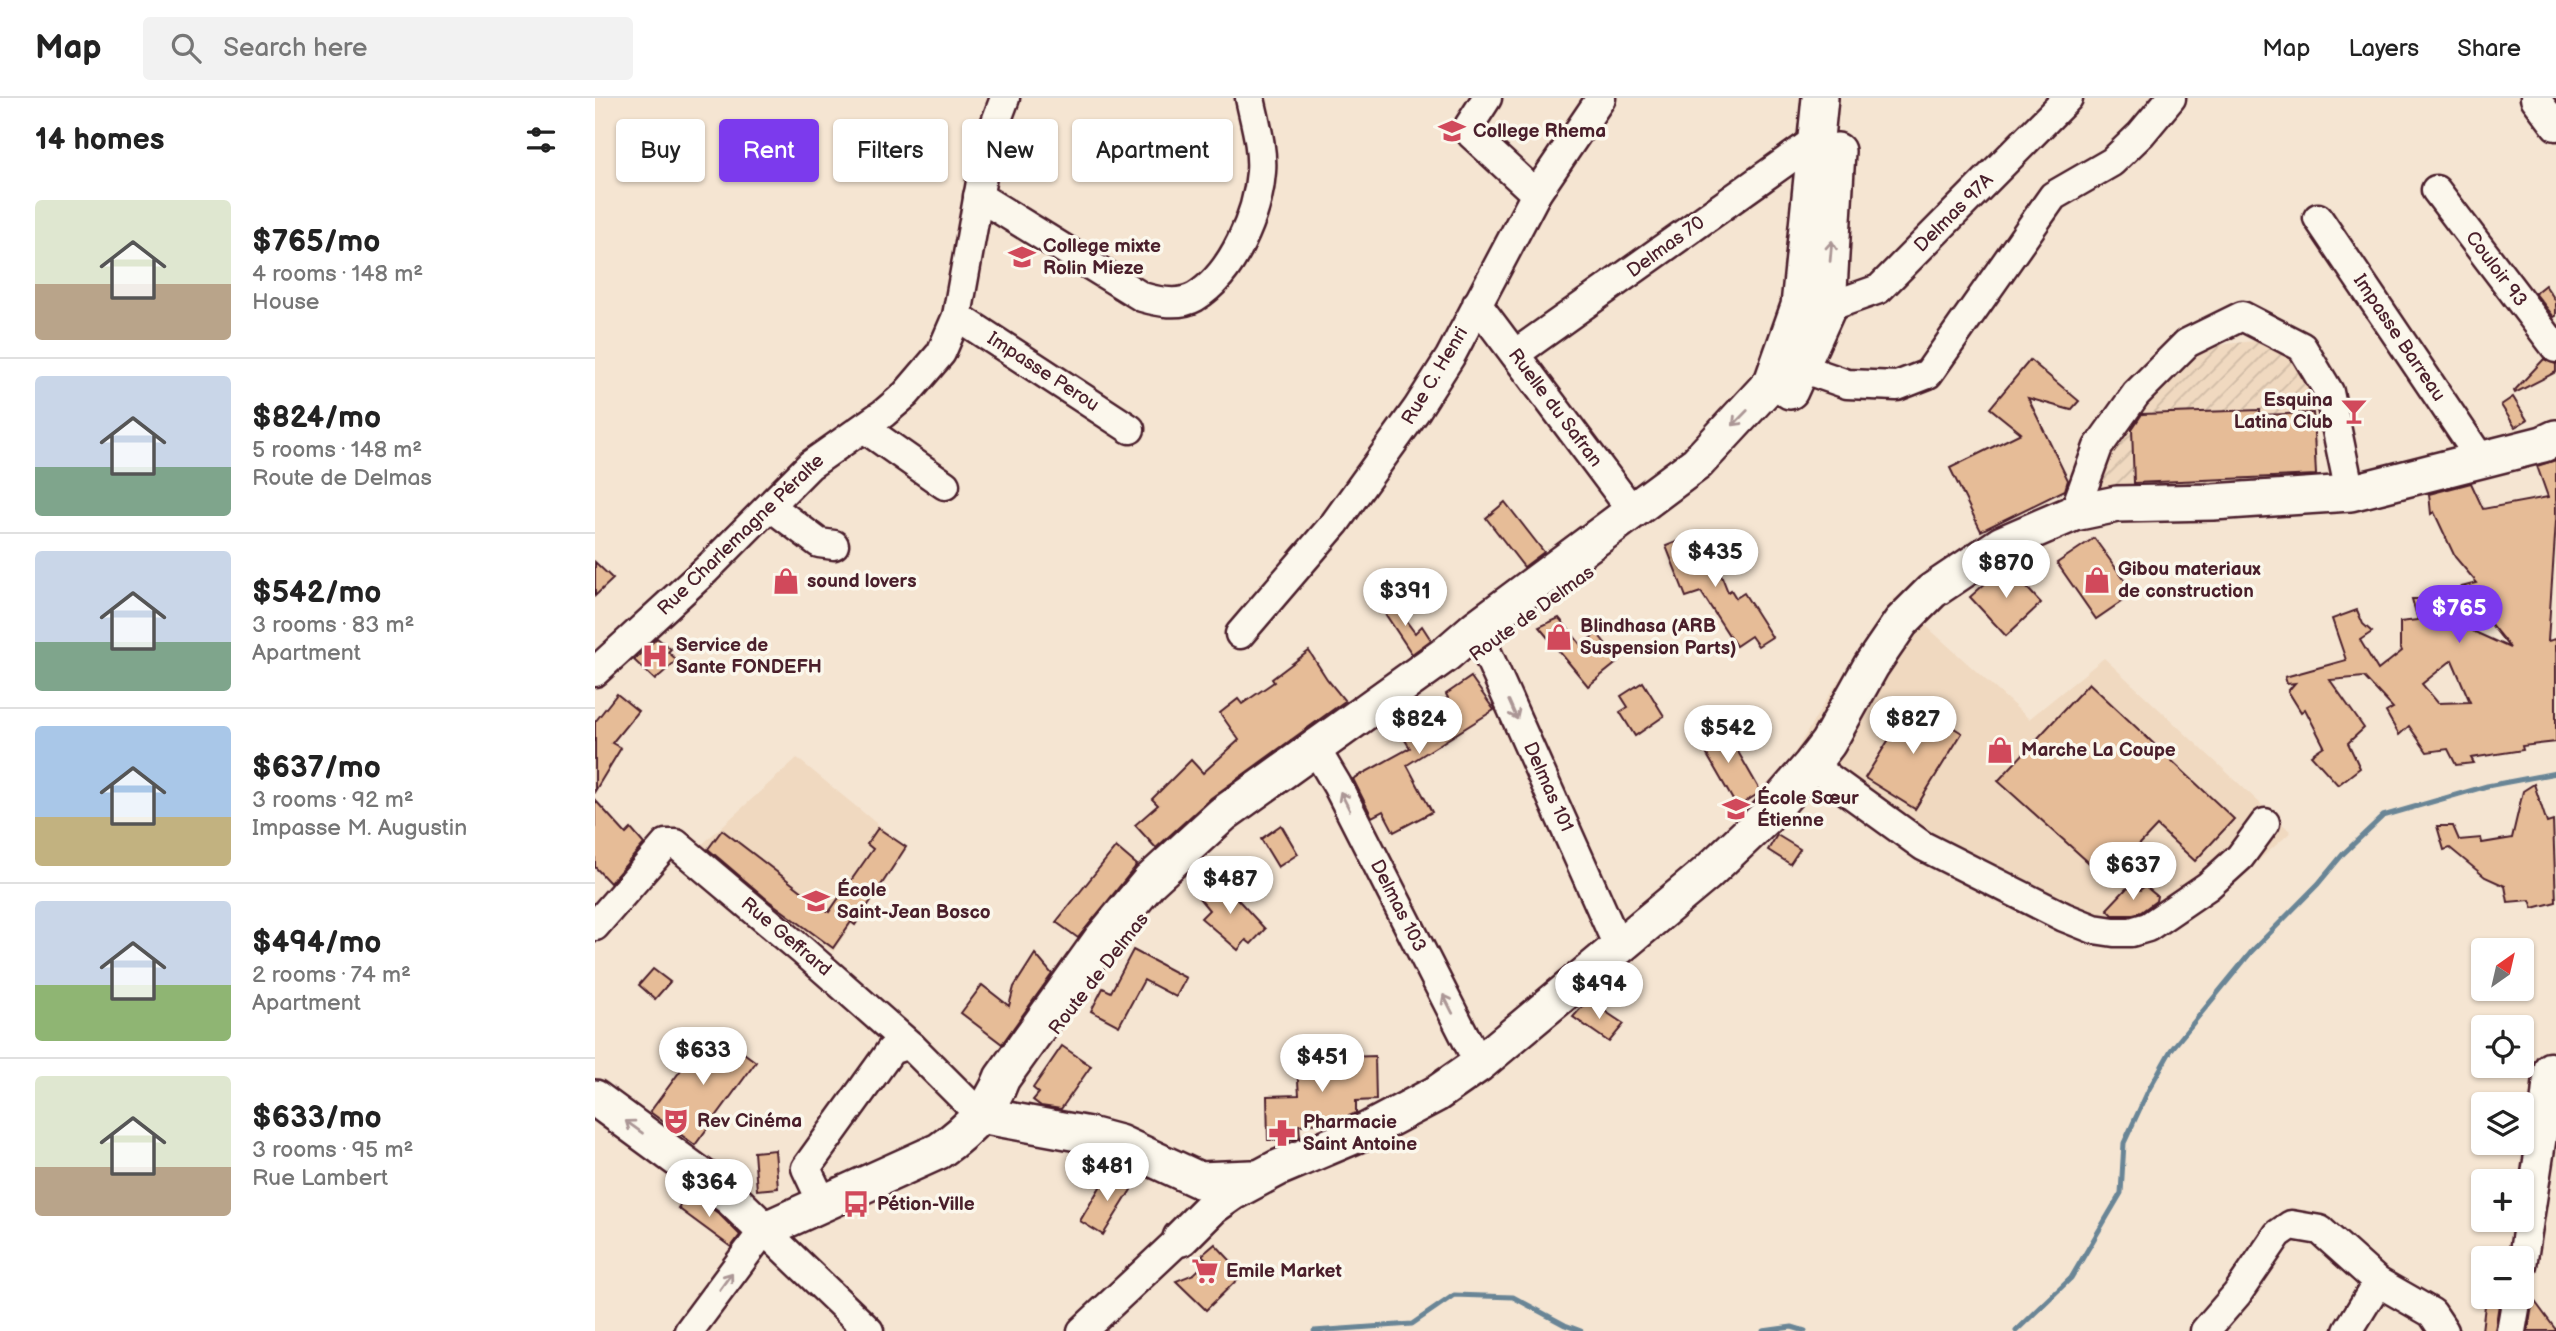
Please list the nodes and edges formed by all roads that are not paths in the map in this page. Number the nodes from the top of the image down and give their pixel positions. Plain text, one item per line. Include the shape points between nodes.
1 (1006, 98) edge
2 (1250, 98) edge
3 (1487, 98) edge
4 (1601, 98) edge
5 (1820, 98) edge
6 (1840, 98) edge
7 (2068, 98) edge
8 (2171, 98) edge
9 (2535, 98) edge
10 (2556, 126) edge
11 (1817, 139) junction
12 (2436, 190) dead end
13 (1536, 194) junction
14 (978, 196) junction
15 (2318, 218) dead end
16 (1477, 303) junction
17 (1813, 306) junction
18 (957, 316) junction
19 (2556, 348) edge
20 (1515, 354) junction
21 (1791, 364) junction
22 (864, 428) junction
23 (1130, 429) dead end
24 (2556, 438) edge
25 (2480, 458) junction
26 (945, 485) dead end
27 (2350, 493) junction
28 (771, 506) junction
29 (1633, 512) junction
30 (2074, 513) junction
31 (834, 545) dead end
32 (1240, 634) dead end
33 (1481, 638) junction
34 (595, 673) edge
35 (1321, 757) junction
36 (1811, 765) junction
37 (2265, 823) dead end
38 (595, 926) edge
39 (1618, 946) junction
40 (912, 1047) junction
41 (1479, 1065) junction
42 (2549, 1067) dead end
43 (595, 1098) edge
44 (988, 1105) junction
45 (1179, 1172) junction
46 (1261, 1177) junction
47 (823, 1204) junction
48 (764, 1230) junction
49 (1181, 1238) junction
50 (2525, 1246) edge
51 (2378, 1282) junction
52 (2515, 1309) edge
53 (689, 1331) edge
54 (869, 1331) edge
55 (1082, 1331) edge
56 (2205, 1331) edge
57 (2348, 1331) edge
58 (2444, 1331) edge
59 (2511, 1331) edge

1 - 14 street, Rue Charlemagne Péralte via 988,143
2 - 14 street via 1259,140 1258,196 1227,264 1194,298 1160,302 1142,297
3 - 13 street via 1469,126 1471,134
4 - 13 street, Rue C. Henri
5 - 11 main road, Route de Delmas
17 -> 6 main road, Route de Delmas
7 - 17 street, Delmas 97A via 1879,289
8 - 21 street via 2112,162 2053,197 1928,374 1896,386 1847,384
9 - 10 street
11 - 17 main road, Route de Delmas
11 - 20 street, Delmas 70
12 - 19 street, Couloir 93
13 - 16 street, Rue C. Henri
14 - 18 street, Rue Charlemagne Péralte
15 - 25 street, Impasse Barreau
16 - 20 street, Ruelle du Safran
16 - 32 street, Rue C. Henri via 1417,409 1335,523
17 - 21 main road, Route de Delmas
18 - 22 street, Rue Charlemagne Péralte via 941,353 926,373
18 - 23 street, Impasse Perou
20 - 29 street, Ruelle du Safran
21 -> 29 main road, Route de Delmas via 1697,463
21 - 33 main road, Route de Delmas via 1770,421 1715,476 1642,534
22 - 26 street
22 - 28 street, Rue Charlemagne Péralte via 817,460
24 - 25 main road
25 - 27 main road
27 - 30 main road via 2117,504
27 - 30 street via 2329,392 2302,347 2242,316 2187,343 2136,394 2098,447
28 - 31 street via 819,543
28 - 34 street, Rue Charlemagne Péralte
29 - 33 main road, Route de Delmas
30 - 36 main road via 2001,544 1932,591 1901,622
33 - 35 main road, Route de Delmas via 1446,654
33 -> 39 street, Delmas 101
41 -> 35 street, Delmas 103
35 - 44 main road, Route de Delmas via 1223,814 1150,881 1101,940 1002,1078
36 - 37 street via 1923,846 2064,917 2114,932 2148,927 2208,887 2240,857
36 - 39 main road via 1766,817 1706,874
38 - 40 street, Rue Geffrard via 666,844 676,844
39 - 41 main road
40 - 44 street, Rue Geffrard
40 - 47 street via 891,1050 806,1168
41 - 46 main road via 1368,1130
42 - 50 street
48 -> 43 main road via 731,1198
44 - 45 main road via 1119,1143
44 - 47 main road, Route de Delmas via 939,1152
45 - 46 main road via 1208,1181
45 - 49 main road via 1191,1197 1192,1215
46 - 49 main road via 1213,1206
47 - 48 main road, Route de Delmas
53 -> 48 street
48 - 54 street
49 - 55 street
51 - 56 street via 2320,1230 2291,1225 2278,1234
51 - 57 street
51 - 58 street via 2432,1313
52 - 59 street

